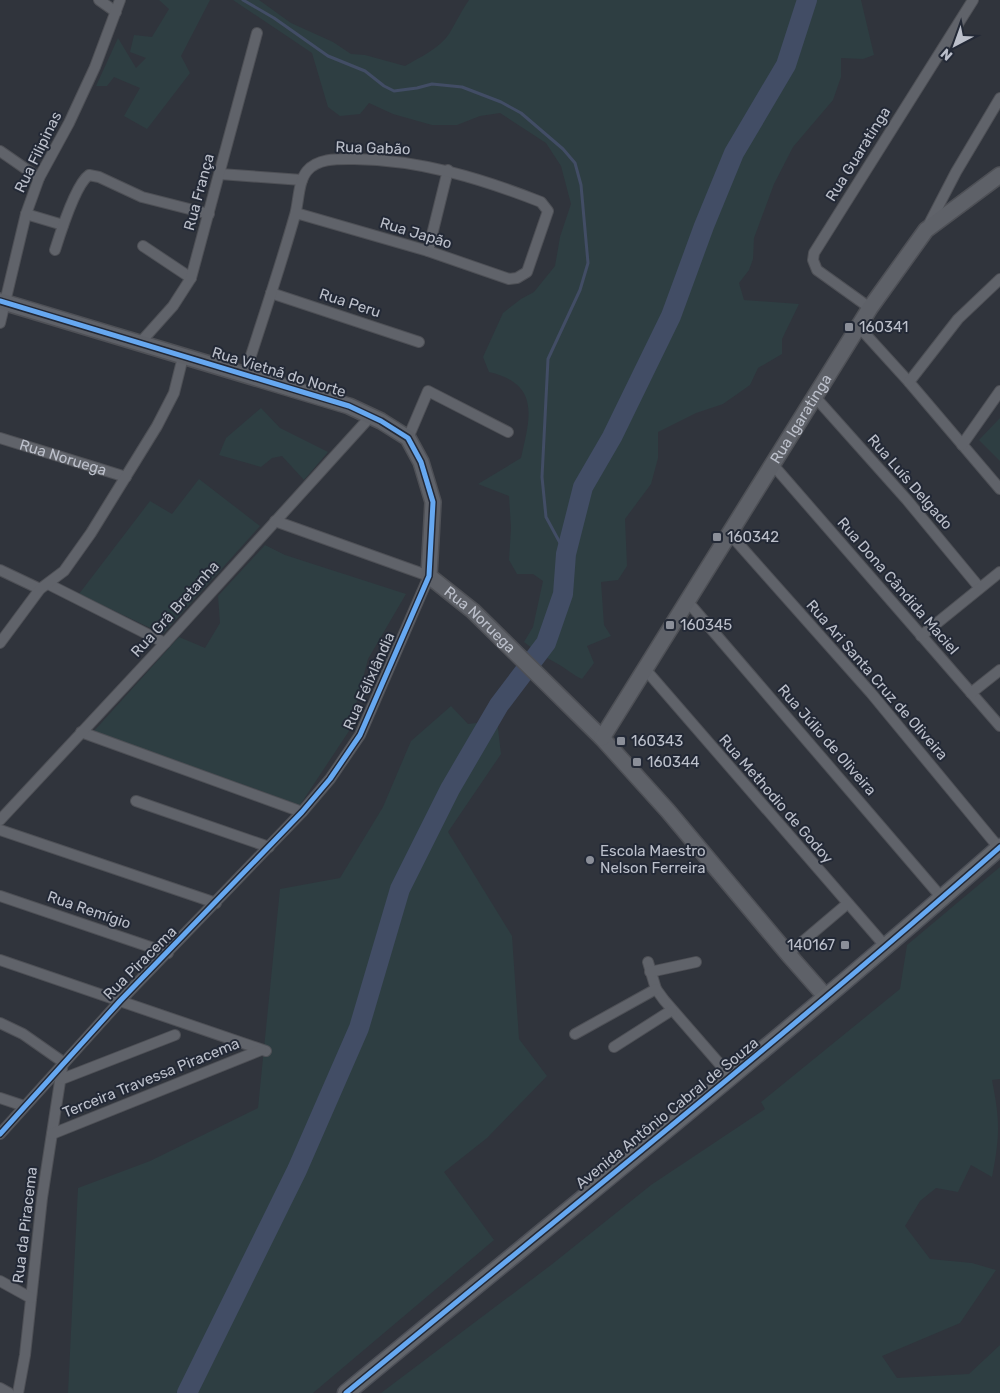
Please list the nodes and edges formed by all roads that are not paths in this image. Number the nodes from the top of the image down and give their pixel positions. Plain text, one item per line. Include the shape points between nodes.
1 (99, 0) edge
2 (120, 0) edge
3 (973, 0) edge
4 (116, 12) junction
5 (257, 33) dead end
6 (1000, 98) edge
7 (0, 151) edge
8 (448, 170) junction
9 (220, 174) junction
10 (1000, 175) edge
11 (39, 178) junction
12 (302, 180) junction
13 (296, 212) junction
14 (26, 214) junction
15 (209, 214) junction
16 (63, 226) junction
17 (926, 230) junction
18 (143, 246) dead end
19 (55, 250) dead end
20 (428, 251) junction
21 (527, 272) joint
22 (191, 278) junction
23 (1000, 279) edge
24 (271, 293) junction
25 (3, 302) edge
26 (870, 308) junction
27 (0, 323) edge
28 (859, 328) junction
29 (419, 342) dead end
30 (139, 344) junction
31 (183, 357) junction
32 (245, 374) junction
33 (909, 382) junction
34 (1000, 392) edge
35 (816, 398) junction
36 (371, 416) junction
37 (508, 432) dead end
38 (0, 438) edge
39 (408, 438) junction
40 (962, 445) junction
41 (774, 466) junction
42 (126, 477) junction
43 (1000, 489) edge
44 (275, 521) junction
45 (729, 533) junction
46 (0, 570) edge
47 (1000, 572) edge
48 (429, 576) junction
49 (44, 587) junction
50 (979, 587) junction
51 (688, 602) junction
52 (921, 636) junction
53 (0, 643) edge
54 (165, 644) junction
55 (645, 669) junction
56 (1000, 670) edge
57 (971, 693) junction
58 (1000, 726) edge
59 (81, 732) junction
60 (602, 738) junction
61 (136, 801) dead end
62 (302, 812) junction
63 (0, 820) edge
64 (0, 830) edge
65 (270, 847) junction
66 (1000, 848) edge
67 (0, 896) edge
68 (942, 898) junction
69 (216, 903) junction
70 (847, 904) junction
71 (886, 947) junction
72 (168, 953) junction
73 (788, 954) junction
74 (0, 960) edge
75 (696, 962) dead end
76 (656, 989) junction
77 (826, 997) junction
78 (120, 1001) junction
79 (672, 1010) junction
80 (0, 1023) edge
81 (575, 1034) dead end
82 (175, 1035) dead end
83 (614, 1047) dead end
84 (63, 1062) junction
85 (731, 1077) junction
86 (62, 1079) junction
87 (0, 1098) edge
88 (24, 1106) junction
89 (0, 1134) edge
90 (52, 1134) junction
91 (0, 1281) edge
92 (32, 1298) junction
93 (0, 1388) edge
94 (9, 1393) edge
95 (18, 1393) edge
96 (346, 1393) edge

1 - 4 street
2 - 4 street, Rua Filipinas
3 - 26 street, Rua Guaratinga via 814,253 817,270
4 - 11 street, Rua Filipinas via 96,66
5 - 9 street, Rua França
6 - 17 street, Rua Igaratinga
7 - 11 street
8 - 12 street, Rua Gabão via 386,160 335,159 313,166
8 - 20 street
8 - 21 street, Rua Gabão via 546,206 547,218
9 - 12 street
9 - 15 street, Rua França
10 - 17 street
11 - 14 street, Rua Filipinas
12 - 13 street
13 - 20 street, Rua Japão
13 - 24 street
14 - 16 street
14 - 25 street, Rua Filipinas
15 - 16 street via 142,198 90,175 83,182
15 - 22 street, Rua França
16 - 19 street
17 - 26 street, Rua Igaratinga
18 - 22 street
20 - 21 street, Rua Japão via 509,279
22 - 30 street, Rua França via 173,306
23 - 33 street via 958,319
24 - 29 street, Rua Peru
24 - 32 street
25 - 27 street, Rua Filipinas
25 - 30 street, Rua Vietnã do Norte
26 - 28 street, Rua Igaratinga
28 - 33 street
28 - 35 street, Rua Igaratinga
30 - 31 street, Rua Vietnã do Norte
31 - 32 street, Rua Vietnã do Norte
31 - 42 street via 174,393
32 - 36 street, Rua Vietnã do Norte via 349,406
33 - 40 street
34 - 40 street
35 - 41 street, Rua Igaratinga
35 - 50 street, Rua Luís Delgado
36 - 39 street, Rua Vietnã do Norte
36 - 44 street, Rua Grã Bretanha
37 - 39 street via 428,391
38 - 42 street, Rua Noruega
39 - 48 street via 433,502
40 - 43 street
41 - 45 street, Rua Igaratinga
41 - 52 street, Rua Dona Cândida Maciel
42 - 49 street via 74,559 57,579
44 - 48 street, Rua Noruega
44 - 54 street, Rua Grã Bretanha
45 - 51 street, Rua Igaratinga
45 - 66 street, Rua Ari Santa Cruz de Oliveira via 871,694
46 - 49 street
47 - 50 street
48 - 60 street, Rua Noruega via 473,611
48 - 62 street, Rua Félixlândia via 360,736
49 - 53 street
49 - 54 street
50 - 52 street
51 - 55 street, Rua Igaratinga
51 - 68 street, Rua Júlio de Oliveira
52 - 57 street, Rua Dona Cândida Maciel
54 - 59 street, Rua Grã Bretanha
55 - 60 street, Rua Igaratinga
55 - 70 street, Rua Methodio de Godoy
56 - 57 street
57 - 58 street, Rua Dona Cândida Maciel
59 - 62 street
59 - 63 street, Rua Grã Bretanha
60 - 73 street, Rua Noruega via 668,810
61 - 65 street
62 - 65 street, Rua Piracema
64 - 69 street
65 - 69 street, Rua Piracema
66 - 68 main road, Avenida Antônio Cabral de Souza
67 - 72 street, Rua Remígio
68 - 71 main road, Avenida Antônio Cabral de Souza
69 - 72 street, Rua Piracema
70 - 71 street, Rua Methodio de Godoy
70 - 73 street
71 - 77 main road, Avenida Antônio Cabral de Souza
72 - 78 street, Rua Piracema
73 - 77 street, Rua Noruega
74 - 78 street
75 - 76 street via 649,967
76 - 79 street
76 - 81 street
77 - 85 main road, Avenida Antônio Cabral de Souza
78 - 84 street, Rua Piracema
78 - 90 street, Terceira Travessa Piracema via 264,1051
79 - 83 street
79 - 85 street
80 - 84 street via 23,1034
82 - 86 street
84 - 86 street, Rua da Piracema
84 - 88 street, Rua Piracema
85 - 96 main road, Avenida Antônio Cabral de Souza
86 - 90 street, Rua da Piracema
87 - 88 street
88 - 89 street, Rua Piracema
90 - 92 street, Rua da Piracema
91 - 92 street
92 - 95 street, Rua da Piracema
93 - 94 street

